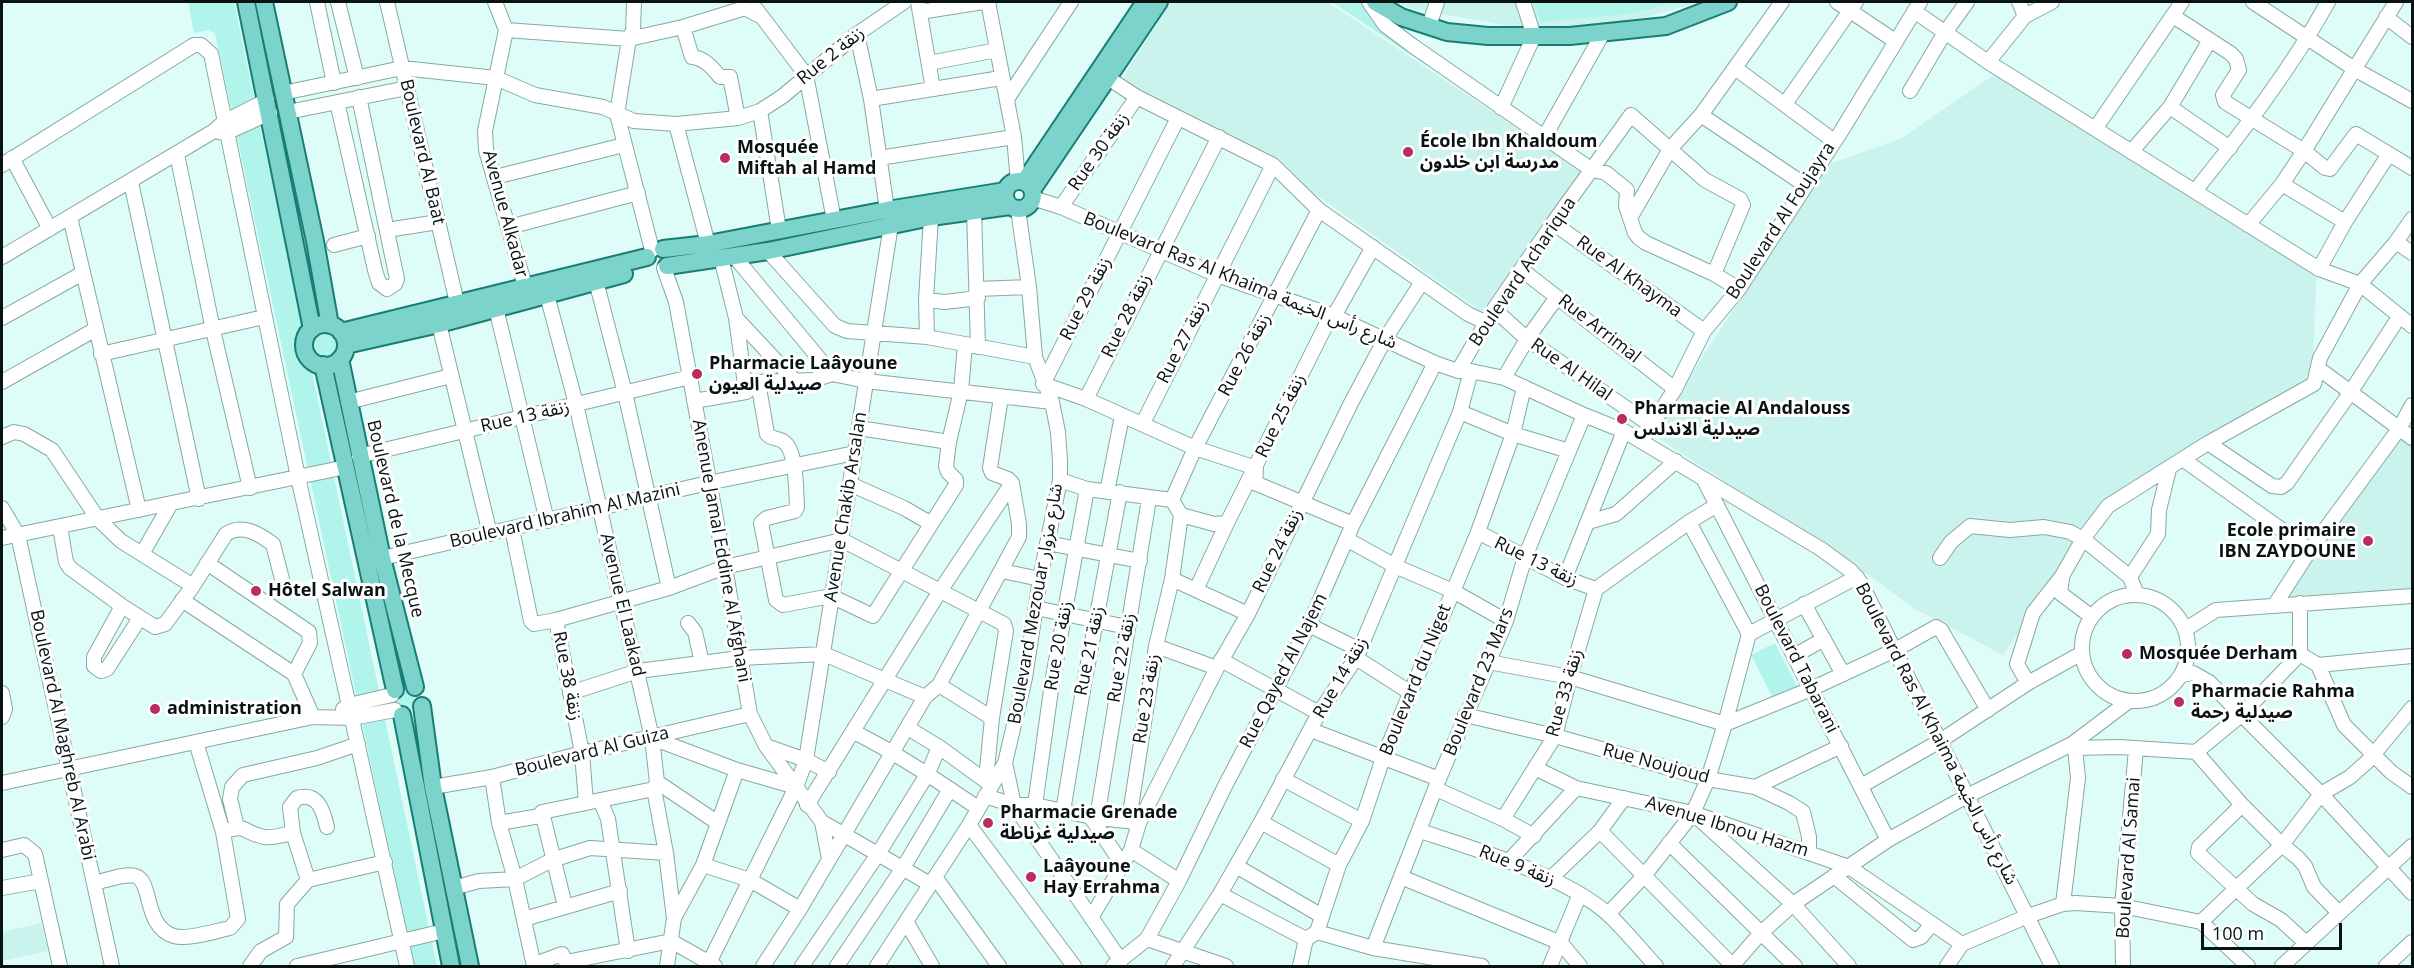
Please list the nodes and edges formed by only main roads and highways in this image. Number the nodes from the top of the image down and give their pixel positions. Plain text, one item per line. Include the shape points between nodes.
1 (246, 2) edge
2 (264, 2) edge
3 (1146, 2) edge
4 (1159, 2) edge
5 (1375, 2) edge
6 (1728, 2) edge
7 (1020, 194) junction
8 (889, 217) junction
9 (657, 260) junction
10 (312, 329) junction
11 (339, 340) junction
12 (323, 365) junction
13 (415, 687) junction
14 (396, 702) junction
15 (422, 706) junction
16 (451, 966) edge
17 (470, 966) edge

1 - 10 main road
2 - 11 main road, Boulevard de la Mecque
3 - 7 main road
4 - 7 main road via 1108,78
5 - 6 main road via 1447,32 1488,36 1603,33 1666,26
7 - 8 main road
7 - 8 main road via 974,210 931,218
8 - 9 main road via 834,220 779,230 708,244
8 - 9 main road via 768,252
9 - 11 main road via 525,285
9 - 11 main road via 439,324
10 - 11 main road via 318,326
10 - 12 main road via 305,340 306,354
11 - 12 main road via 335,363
11 - 13 main road, Boulevard de la Mecque via 359,456
12 - 14 main road, Boulevard de la Mecque
13 - 14 main road via 406,684
13 - 15 main road via 421,693
14 - 15 main road via 411,715
14 - 16 main road, Boulevard de la Mecque
15 - 17 main road via 433,787

